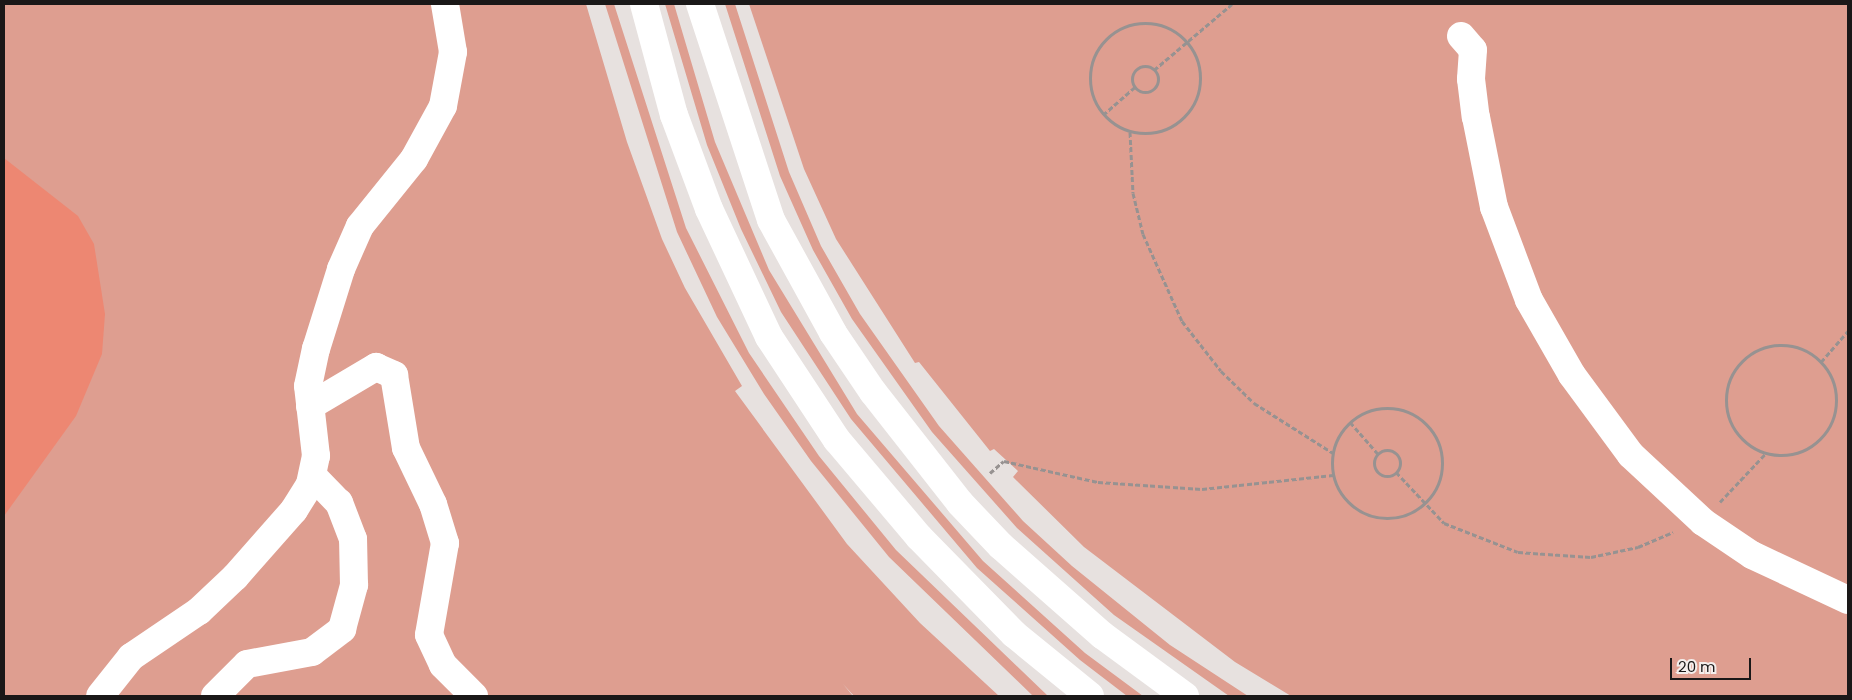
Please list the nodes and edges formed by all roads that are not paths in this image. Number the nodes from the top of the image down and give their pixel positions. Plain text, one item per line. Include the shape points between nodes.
1 (445, 4) edge
2 (644, 4) edge
3 (700, 4) edge
4 (1461, 36) dead end
5 (310, 406) junction
6 (313, 476) junction
7 (1848, 600) edge
8 (100, 696) edge
9 (215, 696) edge
10 (474, 696) edge
11 (1090, 696) edge
12 (1185, 696) edge

1 - 5 street via 453,52 443,106 414,159 351,244 313,358
2 - 11 street via 674,115 709,210 769,337 837,440 919,537 1014,634
3 - 12 street via 771,220 795,269 873,392 960,503 1001,546 1102,635
4 - 7 street via 1473,50 1471,79 1492,198 1529,300 1572,375 1617,438 1645,470 1698,517 1752,556
5 - 6 street via 316,456
5 - 10 street via 376,367 394,375 405,443 434,504 445,543 429,635 443,665
6 - 8 street via 294,510 235,577 200,611 131,657
6 - 9 street via 339,503 353,539 354,585 342,629 312,652 247,664

